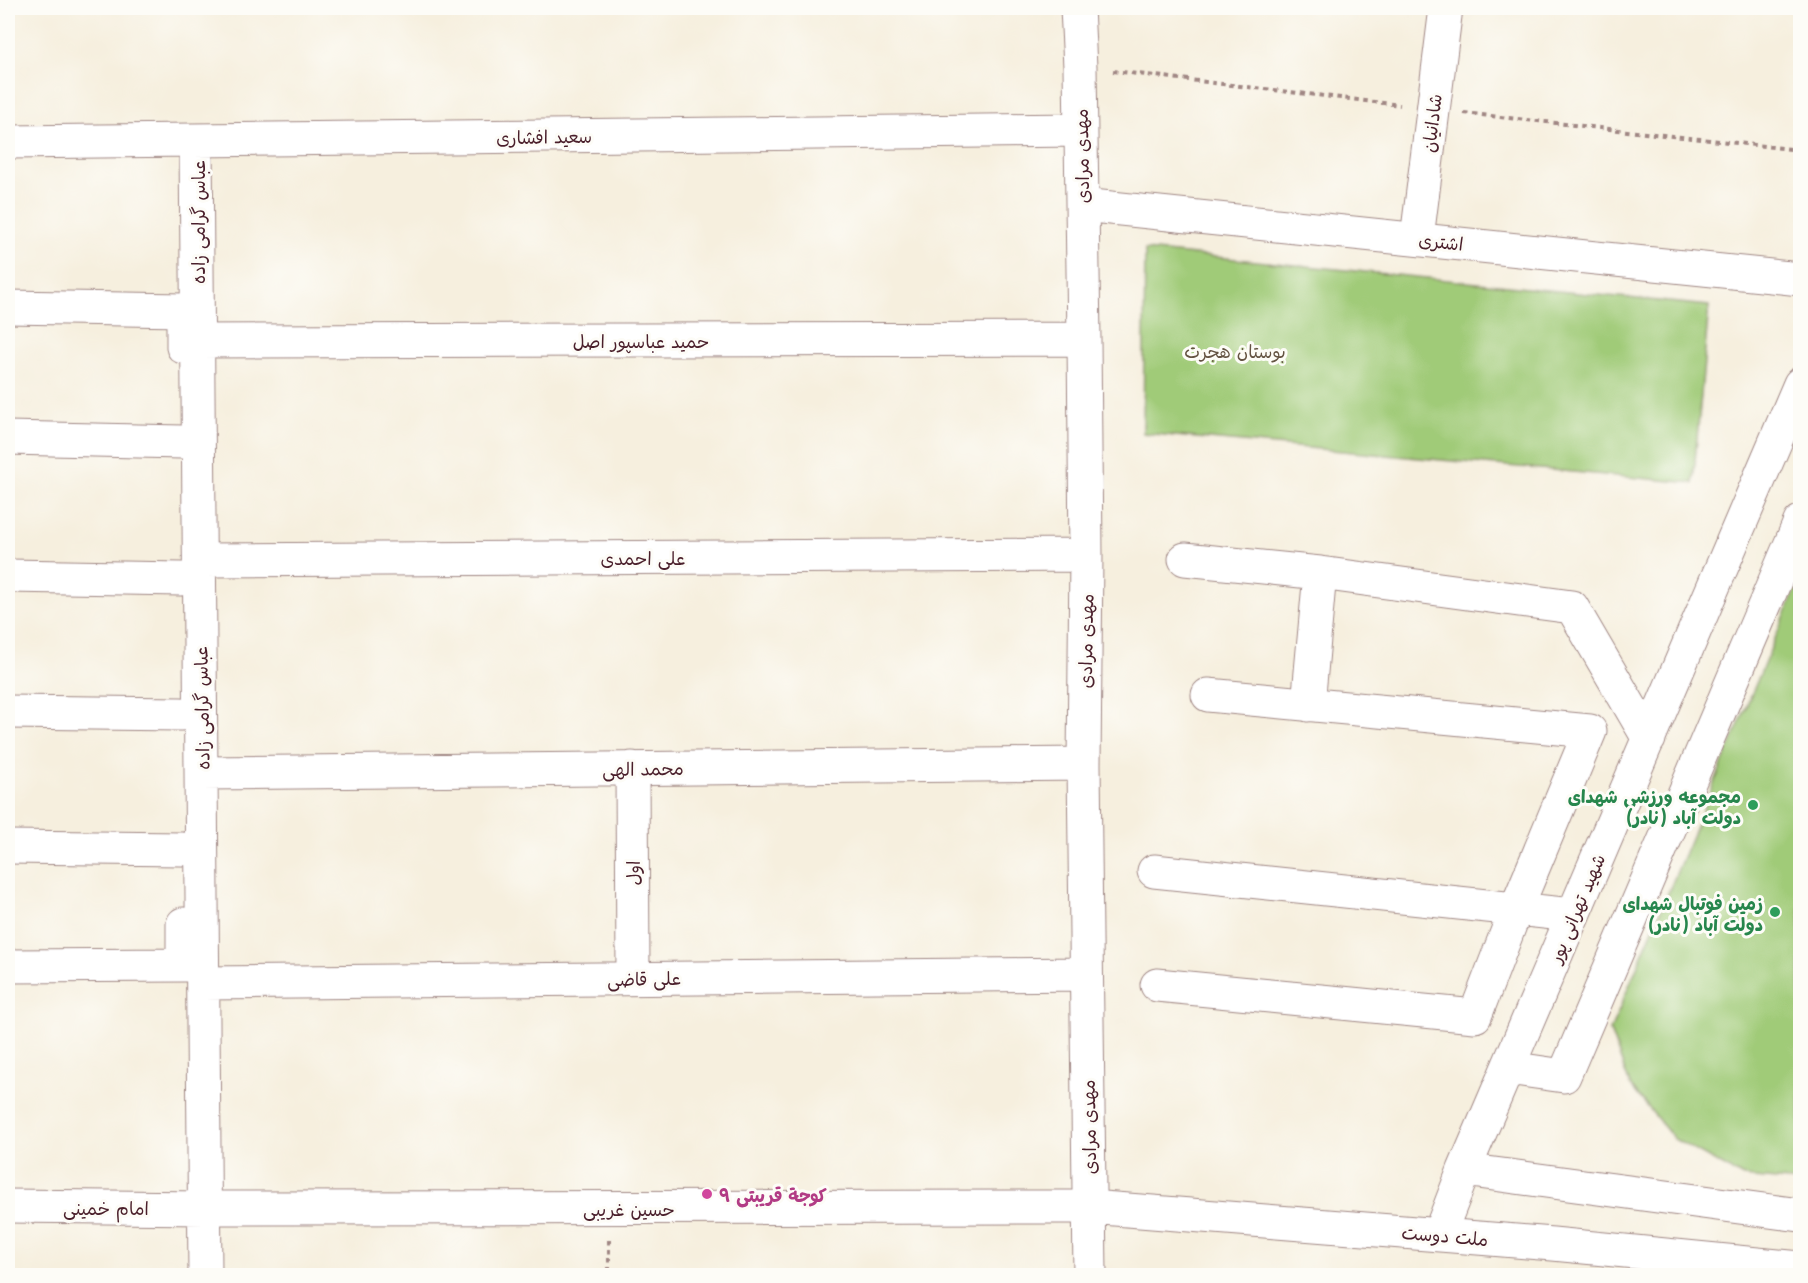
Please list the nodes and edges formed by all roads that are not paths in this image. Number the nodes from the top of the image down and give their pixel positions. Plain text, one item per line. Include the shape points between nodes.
1 (1077, 8) edge
2 (1446, 8) edge
3 (1080, 130) junction
4 (196, 140) junction
5 (8, 142) edge
6 (1082, 205) junction
7 (1417, 238) junction
8 (1800, 279) edge
9 (8, 307) edge
10 (1084, 339) junction
11 (198, 341) junction
12 (1800, 384) edge
13 (8, 438) edge
14 (182, 442) junction
15 (1800, 522) edge
16 (1086, 555) junction
17 (1185, 559) dead end
18 (190, 569) junction
19 (1320, 573) junction
20 (8, 576) edge
21 (1208, 695) dead end
22 (1308, 705) junction
23 (8, 712) edge
24 (181, 714) junction
25 (1649, 739) junction
26 (1084, 764) junction
27 (632, 768) junction
28 (201, 773) junction
29 (8, 847) edge
30 (182, 849) junction
31 (1154, 871) dead end
32 (1516, 909) junction
33 (1573, 915) junction
34 (8, 966) edge
35 (1085, 974) junction
36 (633, 978) junction
37 (203, 982) junction
38 (1156, 985) dead end
39 (1508, 1068) junction
40 (1464, 1170) junction
41 (8, 1206) edge
42 (1090, 1207) junction
43 (205, 1208) junction
44 (1800, 1215) edge
45 (1439, 1235) junction
46 (1800, 1268) edge
47 (206, 1275) edge
48 (1089, 1275) edge

1 - 3 street, مهدی مرادی
2 - 7 street, شادانیان
3 - 4 street, سعید افشاری
3 - 6 street, مهدی مرادی
4 - 5 street, سعید افشاری
4 - 11 street, عباس گرامی زاده
6 - 7 street, اشتری
6 - 10 street, مهدی مرادی
7 - 8 street, اشتری
9 - 14 street via 183,310
10 - 11 street, حمید عباسپور اصل
10 - 16 street, مهدی مرادی
11 - 18 street, عباس گرامی زاده
12 - 25 street, شهید تهرانی پور
13 - 14 street
14 - 18 street
15 - 39 street via 1564,1076
16 - 18 street, علی احمدی
16 - 26 street, مهدی مرادی
17 - 19 street
18 - 20 street, علی احمدی
18 - 24 street
18 - 28 street, عباس گرامی زاده
19 - 22 street
19 - 25 street via 1572,607
21 - 22 street
22 - 32 street via 1590,731
23 - 24 street
24 - 30 street
25 - 33 street, شهید تهرانی پور
26 - 27 street, محمد الهی
26 - 35 street, مهدی مرادی
27 - 28 street, محمد الهی
27 - 36 street, اول
28 - 37 street, عباس گرامی زاده
29 - 30 street
30 - 34 street via 183,966
31 - 32 street
32 - 33 street
32 - 38 street via 1475,1016
33 - 39 street, شهید تهرانی پور
35 - 36 street, علی قاضی
35 - 42 street, مهدی مرادی
36 - 37 street, علی قاضی
37 - 43 street, عباس گرامی زاده
39 - 40 street, شهید تهرانی پور
40 - 44 street
40 - 45 street, شهید تهرانی پور
41 - 43 street, امام خمینی
42 - 43 street, حسین غریبی
42 - 45 street, ملت دوست
42 - 48 street, مهدی مرادی
43 - 47 street, عباس گرامی زاده
45 - 46 street, ملت دوست

